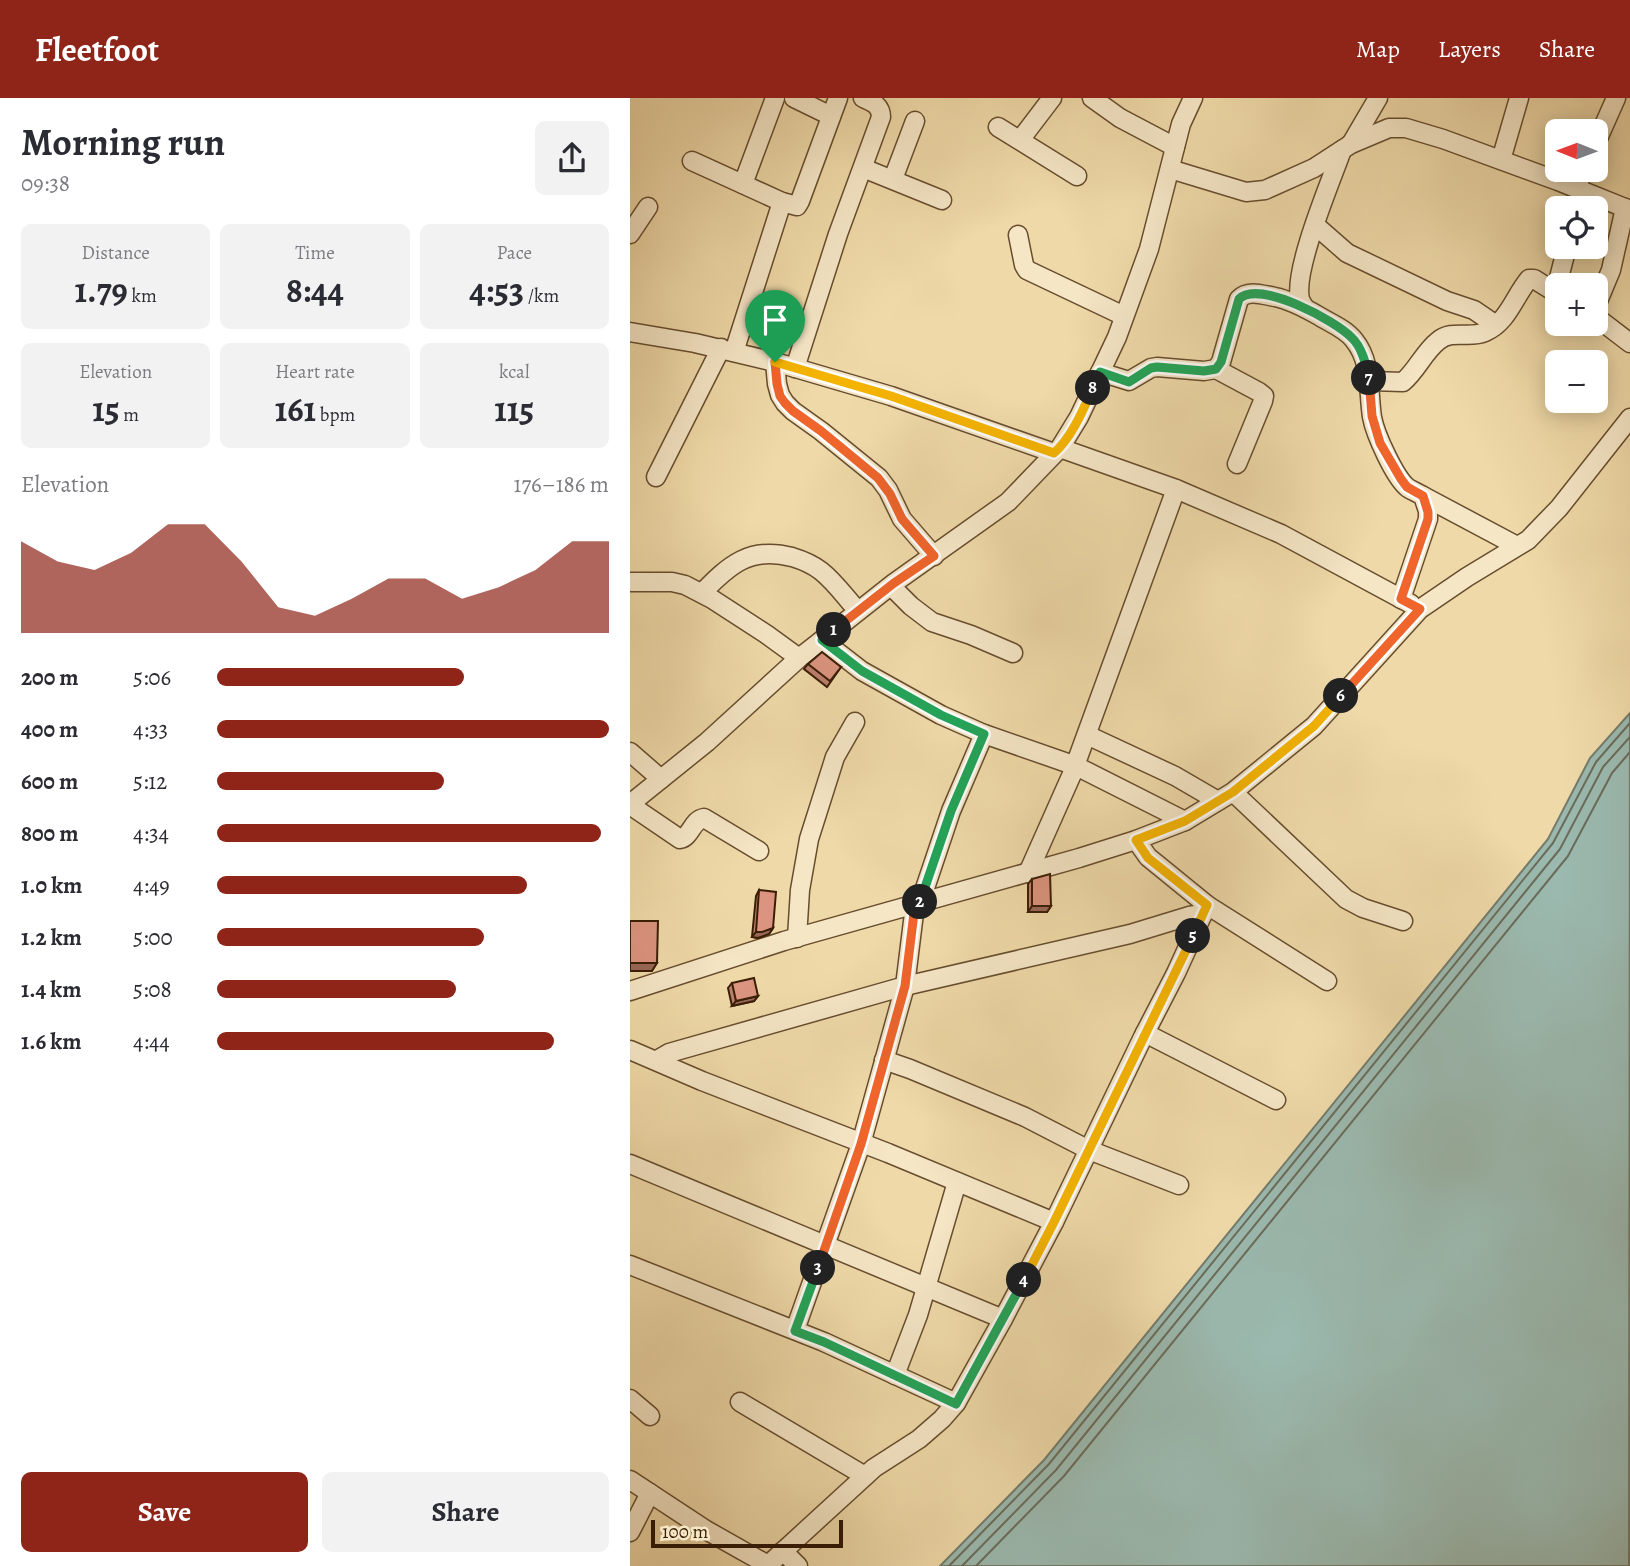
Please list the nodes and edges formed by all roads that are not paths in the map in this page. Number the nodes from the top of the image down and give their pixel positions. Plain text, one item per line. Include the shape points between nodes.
1 (775, 98) edge
2 (794, 98) edge
3 (838, 98) edge
4 (863, 98) edge
5 (1052, 98) edge
6 (1092, 98) edge
7 (1193, 98) edge
8 (1378, 98) edge
9 (1519, 98) edge
10 (1616, 98) edge
11 (831, 116) junction
12 (1607, 119) edge
13 (915, 121) dead end
14 (999, 127) dead end
15 (1020, 140) junction
16 (1175, 147) junction
17 (1346, 147) junction
18 (1501, 160) junction
19 (692, 161) dead end
20 (863, 168) junction
21 (1170, 169) junction
22 (1077, 176) dead end
23 (892, 179) junction
24 (743, 184) junction
25 (1581, 196) edge
26 (942, 200) dead end
27 (782, 202) junction
28 (1608, 204) edge
29 (648, 207) dead end
30 (1627, 209) edge
31 (1315, 225) junction
32 (630, 234) edge
33 (1018, 235) dead end
34 (1608, 277) edge
35 (1545, 286) edge
36 (1305, 309) junction
37 (1125, 316) junction
38 (1496, 325) junction
39 (1608, 326) edge
40 (630, 332) edge
41 (1630, 343) edge
42 (728, 350) junction
43 (775, 362) junction
44 (794, 368) junction
45 (1216, 369) junction
46 (1100, 372) junction
47 (1370, 382) junction
48 (1630, 418) edge
49 (1057, 450) junction
50 (1237, 464) dead end
51 (656, 477) dead end
52 (1176, 489) junction
53 (1423, 496) junction
54 (1517, 546) junction
55 (934, 556) junction
56 (630, 582) edge
57 (891, 586) junction
58 (702, 593) junction
59 (1401, 599) junction
60 (1420, 609) junction
61 (858, 611) junction
62 (822, 640) junction
63 (1013, 653) dead end
64 (799, 658) junction
65 (855, 722) dead end
66 (984, 734) junction
67 (1087, 735) junction
68 (630, 752) edge
69 (1076, 766) junction
70 (661, 779) junction
71 (1225, 797) junction
72 (630, 805) edge
73 (1185, 821) junction
74 (1136, 840) junction
75 (759, 851) dead end
76 (1028, 873) junction
77 (917, 904) junction
78 (1205, 910) junction
79 (1403, 920) dead end
80 (797, 938) junction
81 (1327, 981) dead end
82 (905, 986) junction
83 (630, 991) edge
84 (1145, 1033) junction
85 (630, 1049) edge
86 (657, 1060) junction
87 (884, 1060) junction
88 (1276, 1100) dead end
89 (861, 1144) junction
90 (1089, 1150) junction
91 (630, 1164) edge
92 (957, 1182) junction
93 (1180, 1185) dead end
94 (1054, 1222) junction
95 (827, 1245) junction
96 (630, 1265) edge
97 (926, 1287) junction
98 (1003, 1319) junction
99 (795, 1331) junction
100 (895, 1375) junction
101 (630, 1399) edge
102 (740, 1402) dead end
103 (956, 1404) junction
104 (650, 1416) dead end
105 (865, 1476) junction
106 (630, 1480) edge
107 (650, 1493) junction
108 (630, 1532) edge
109 (783, 1551) junction
110 (767, 1565) edge
111 (798, 1566) edge

1 - 24 street
2 - 11 street
3 - 11 street
4 - 20 street via 879,107 881,117
5 - 15 street
6 - 16 street
7 - 16 street
8 - 17 street
9 - 18 street
10 - 12 street
11 - 27 street via 799,204
13 - 23 street
14 - 15 street
15 - 22 street
16 - 21 street
17 - 18 street via 1389,128 1405,128
17 - 21 street via 1314,168 1265,190 1246,192
17 - 31 street
18 - 25 street
19 - 24 street
20 - 23 street
20 - 44 street
21 - 37 street
23 - 26 street
24 - 27 street
27 - 42 street
28 - 30 street
29 - 32 street
30 - 34 street
31 - 36 street via 1301,268 1300,299
31 - 38 street via 1347,253 1474,310
33 - 37 street via 1027,270
35 - 38 street via 1529,279
36 - 45 street via 1283,299 1243,295
36 - 47 street via 1354,339
37 - 46 street
38 - 47 street via 1479,334 1443,337 1403,382
39 - 41 street
40 - 42 street
42 - 43 street
42 - 51 street
43 - 44 street
43 - 55 street via 785,403 878,478 902,519
44 - 49 street
45 - 46 street via 1157,367 1129,382
45 - 50 street via 1264,396
46 - 49 street
47 - 53 street via 1372,416 1380,443 1407,487
48 - 54 street via 1559,508
49 - 52 street
49 - 55 street via 1008,502
52 - 59 street via 1281,534
52 - 67 street
53 - 54 street
53 - 59 street via 1428,519
54 - 60 street
55 - 57 street
56 - 58 street via 672,582
57 - 61 street
57 - 63 street via 932,622
58 - 61 street via 738,561 768,553 800,559 821,572
58 - 64 street
59 - 60 street
60 - 71 street via 1314,726
61 - 62 street
62 - 64 street
62 - 66 street via 862,671
64 - 70 street
65 - 80 street via 835,757 809,838
66 - 69 street
66 - 77 street
67 - 69 street
67 - 71 street
68 - 70 street
69 - 73 street
69 - 76 street
70 - 72 street
71 - 73 street
71 - 79 street via 1346,899
72 - 75 street via 680,839 704,818
73 - 74 street
74 - 76 street
74 - 78 street via 1148,858
76 - 77 street
77 - 80 street
77 - 82 street
78 - 81 street
78 - 82 street via 1130,934
78 - 84 street
80 - 83 street
82 - 86 street
82 - 87 street
84 - 88 street
84 - 90 street
85 - 86 street
86 - 89 street
87 - 89 street
87 - 90 street via 1025,1117
89 - 92 street
89 - 95 street
90 - 93 street
90 - 94 street
91 - 95 street
92 - 94 street
92 - 97 street
94 - 98 street
95 - 97 street
95 - 99 street
96 - 99 street
97 - 98 street
97 - 100 street
98 - 103 street
99 - 100 street
100 - 103 street
101 - 104 street
102 - 105 street
103 - 105 street via 919,1439
105 - 109 street
106 - 107 street
107 - 108 street
107 - 110 street
109 - 110 street
109 - 111 street

